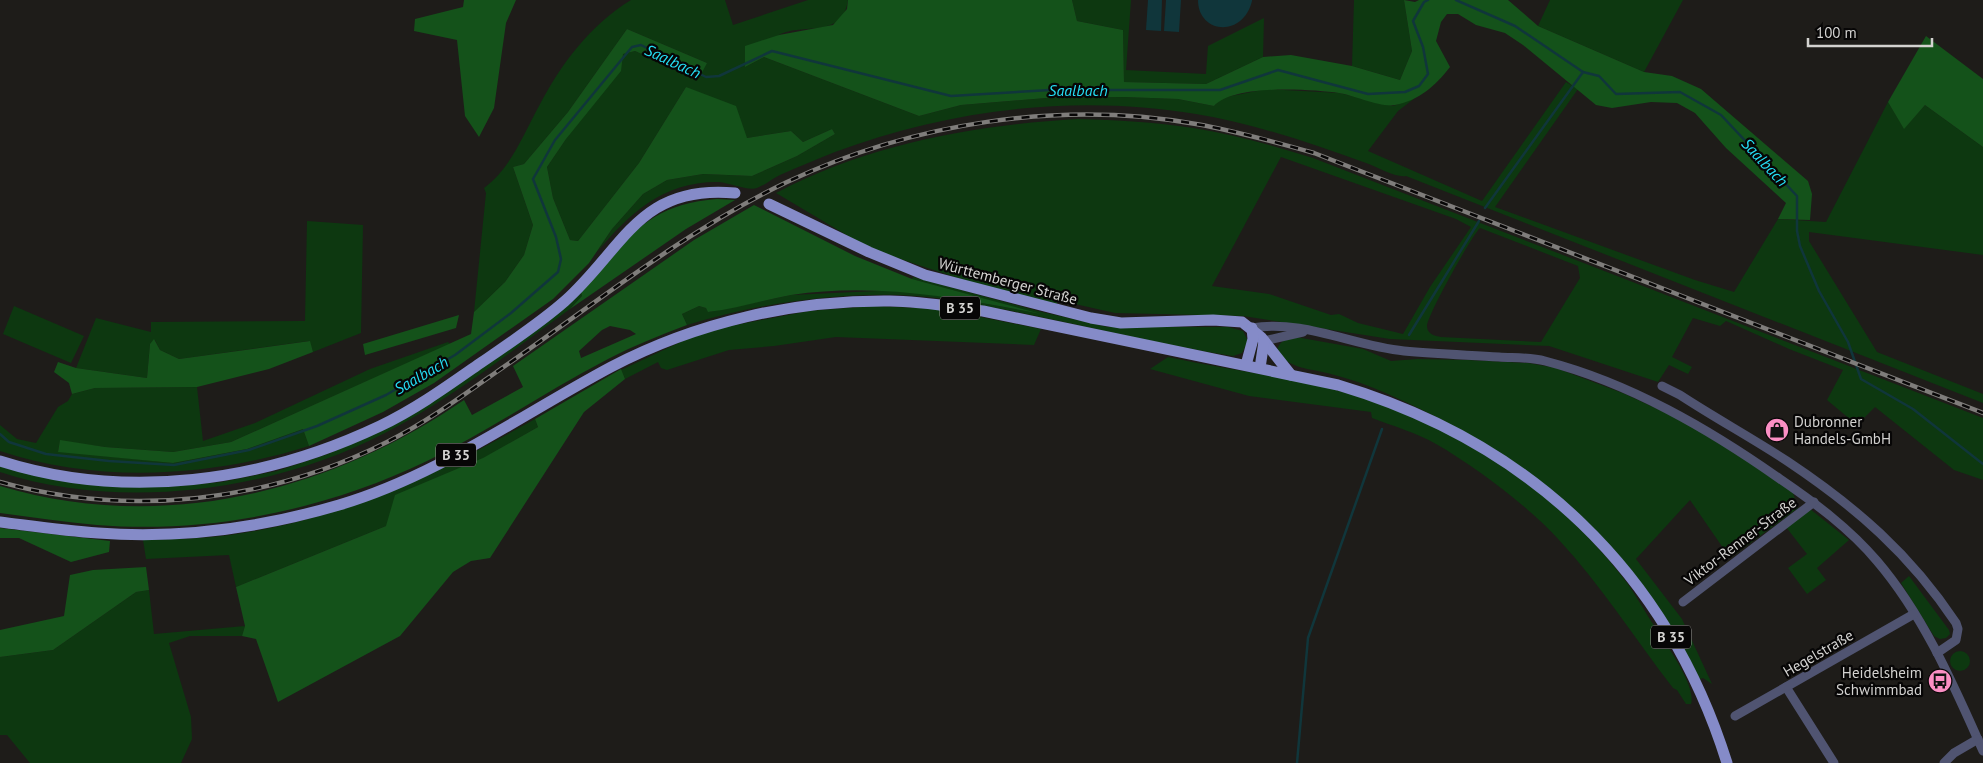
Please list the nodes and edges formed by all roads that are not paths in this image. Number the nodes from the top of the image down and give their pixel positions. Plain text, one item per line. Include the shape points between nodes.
1 (735, 193) dead end
2 (769, 204) dead end
3 (1252, 328) junction
4 (1310, 331) junction
5 (1264, 341) junction
6 (1246, 365) junction
7 (1260, 368) junction
8 (1291, 375) junction
9 (1662, 386) dead end
10 (0, 461) edge
11 (1814, 502) junction
12 (0, 522) edge
13 (1683, 602) dead end
14 (1914, 614) junction
15 (1937, 653) junction
16 (1786, 688) junction
17 (1735, 716) dead end
18 (1978, 739) junction
19 (1983, 752) edge
20 (1727, 763) edge
21 (1834, 763) edge
22 (1944, 763) edge

1 - 10 main road via 717,191 676,199 644,216 620,238 593,272 541,320 439,392 381,425 326,449 275,466 222,477 167,482 116,482 62,476
2 - 3 main road, Württemberger Straße via 868,252 925,275 1091,318 1121,323 1236,321
3 - 4 street via 1287,326
3 - 5 main road
3 - 6 main road via 1253,339
4 - 5 street
4 - 11 street via 1401,351 1543,360 1658,404 1749,456
5 - 7 main road
5 - 8 main road
6 - 7 main road, B 35
6 - 12 main road, B 35 via 937,304 892,301 807,305 708,326 660,344 612,366 429,470 340,505 229,530 173,534 96,533
7 - 8 main road, B 35
8 - 20 main road, B 35 via 1382,398 1462,435 1503,460 1588,527 1629,574 1661,618 1696,684
9 - 15 street via 1788,462 1842,500 1886,537 1923,577 1956,623 1956,640
11 - 13 street, Viktor-Renner-Straße
11 - 14 street via 1877,561
14 - 15 street
14 - 16 street, Hegelstraße
15 - 18 street
16 - 17 street, Hegelstraße
16 - 21 street
18 - 19 street
18 - 22 street

